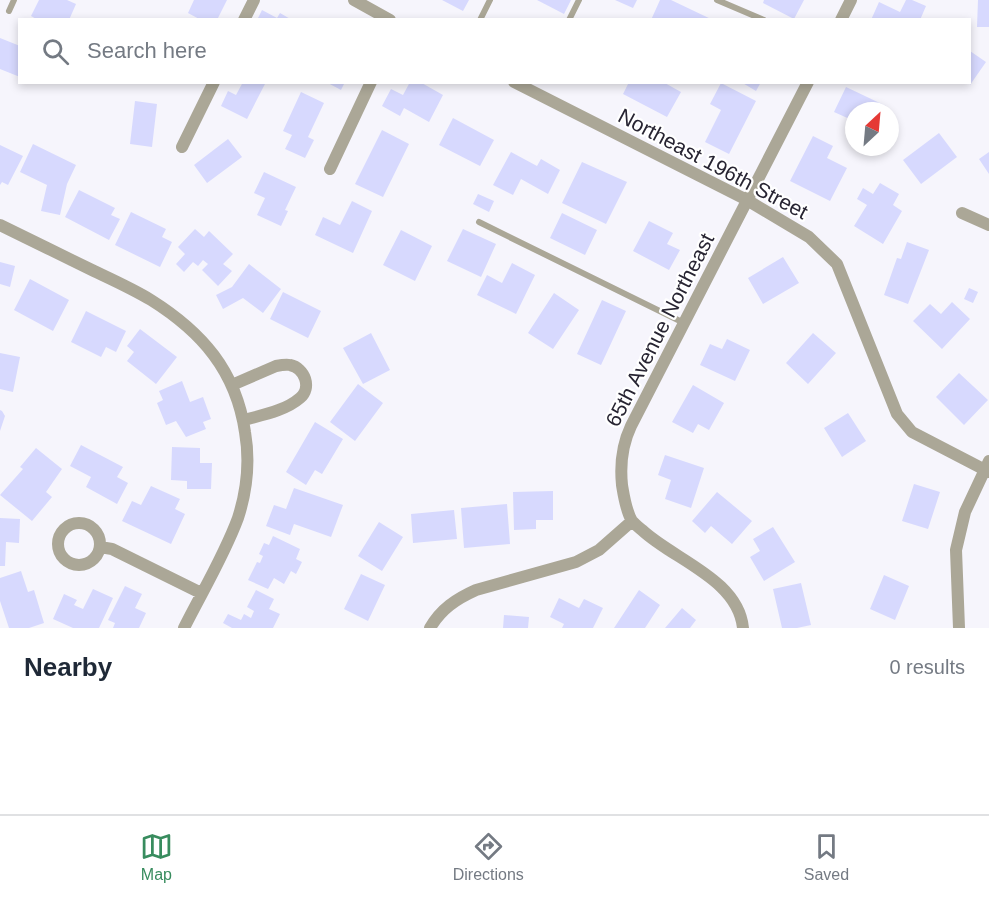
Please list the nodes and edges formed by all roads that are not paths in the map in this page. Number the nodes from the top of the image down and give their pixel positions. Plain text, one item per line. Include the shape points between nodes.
1 (14, 0) edge
2 (254, 0) edge
3 (354, 0) edge
4 (490, 0) edge
5 (579, 0) edge
6 (717, 0) edge
7 (851, 0) edge
8 (9, 11) dead end
9 (245, 18) edge
10 (386, 18) edge
11 (481, 18) edge
12 (570, 18) edge
13 (759, 18) edge
14 (842, 18) edge
15 (213, 84) edge
16 (370, 84) edge
17 (807, 84) edge
18 (533, 87) edge
19 (182, 147) dead end
20 (330, 169) dead end
21 (747, 200) junction
22 (962, 213) dead end
23 (479, 222) dead end
24 (0, 225) edge
25 (989, 225) edge
26 (685, 323) junction
27 (232, 385) junction
28 (244, 420) junction
29 (987, 468) edge
30 (632, 521) junction
31 (100, 547) dead end
32 (201, 593) junction
33 (183, 628) edge
34 (430, 628) edge
35 (743, 628) edge
36 (959, 628) edge

1 - 8 lane
2 - 9 street
3 - 10 street
4 - 11 lane
5 - 12 lane
6 - 13 lane
7 - 14 street
15 - 19 street
16 - 20 street
17 - 21 street, 65th Avenue Northeast
18 - 21 street, Northeast 196th Street
21 - 26 street, 65th Avenue Northeast
21 - 29 street, Northeast 196th Street via 809,237 837,264 897,414 912,432
22 - 25 street
23 - 26 lane
24 - 27 street via 150,299 197,335 214,354
26 - 30 street, 65th Avenue Northeast via 626,437 622,482
27 - 28 street
27 - 28 street via 283,365 297,368 305,377 304,394 291,405
28 - 32 street via 248,447 243,499 230,536
29 - 36 street via 965,512 956,550
30 - 34 street via 599,550 576,562 462,597 448,606
30 - 35 street via 650,538 718,584 737,609
31 - 32 street via 112,549
32 - 33 street

